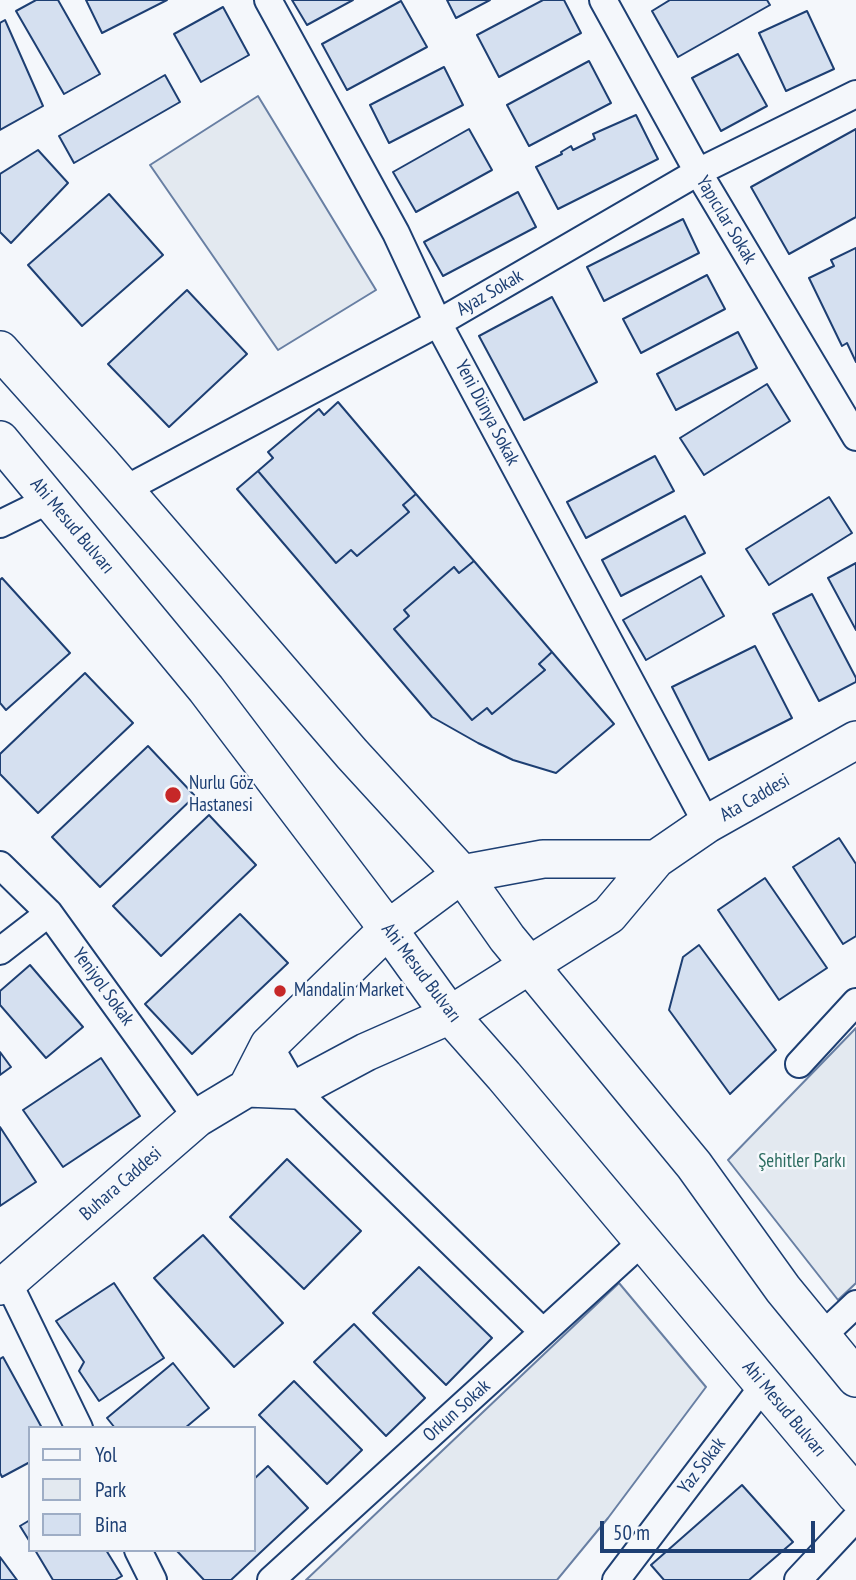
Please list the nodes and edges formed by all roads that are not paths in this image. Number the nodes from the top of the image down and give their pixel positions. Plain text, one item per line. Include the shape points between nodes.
1 (268, 0) edge
2 (603, 0) edge
3 (856, 94) edge
4 (698, 172) junction
5 (438, 323) junction
6 (0, 350) edge
7 (855, 434) edge
8 (0, 440) edge
9 (124, 490) junction
10 (51, 499) junction
11 (0, 524) edge
12 (856, 740) edge
13 (708, 824) junction
14 (656, 859) junction
15 (0, 865) edge
16 (462, 874) junction
17 (49, 913) junction
18 (388, 929) junction
19 (0, 951) edge
20 (530, 966) junction
21 (856, 1002) edge
22 (450, 1015) junction
23 (269, 1045) junction
24 (799, 1064) dead end
25 (247, 1088) junction
26 (295, 1090) junction
27 (197, 1118) junction
28 (643, 1241) junction
29 (4, 1284) edge
30 (856, 1304) edge
31 (543, 1332) junction
32 (822, 1336) junction
33 (856, 1378) edge
34 (764, 1385) junction
35 (78, 1426) edge
36 (856, 1495) edge
37 (856, 1518) edge
38 (139, 1552) edge
39 (151, 1579) edge
40 (271, 1580) edge
41 (616, 1580) edge
42 (798, 1580) edge

1 - 5 street, Yeni Dünya Sokak via 396,233
2 - 4 street, Yapıcılar Sokak
3 - 4 street, Ayaz Sokak
4 - 5 street, Ayaz Sokak
4 - 7 street, Yapıcılar Sokak
5 - 9 street, Ayaz Sokak
5 - 13 street, Yeni Dünya Sokak
6 - 9 main road
8 - 10 main road, Ahi Mesud Bulvarı
9 - 16 main road
10 - 11 street
10 - 18 main road, Ahi Mesud Bulvarı via 206,690
12 - 13 main road, Ata Caddesi
13 - 14 main road, Ata Caddesi
14 - 16 main road via 543,859
14 - 20 main road, Ata Caddesi via 609,915
15 - 17 street, Yeniyol Sokak
16 - 18 main road
16 - 20 main road
17 - 19 street
17 - 27 street, Yeniyol Sokak
18 - 22 main road, Ahi Mesud Bulvarı
18 - 23 main road
20 - 22 main road, Ata Caddesi
20 - 32 main road via 694,1165 783,1290
21 - 24 street
22 - 26 main road, Ata Caddesi
22 - 28 main road, Ahi Mesud Bulvarı
23 - 25 main road
23 - 26 street
25 - 26 main road
25 - 27 main road, Buhara Caddesi
26 - 31 street
27 - 29 main road, Buhara Caddesi
28 - 31 street, Orkun Sokak
28 - 34 main road, Ahi Mesud Bulvarı
29 - 35 street
30 - 32 street
31 - 40 street, Orkun Sokak
32 - 33 main road
34 - 36 main road, Ahi Mesud Bulvarı
34 - 41 street, Yaz Sokak
37 - 42 street
38 - 39 street

